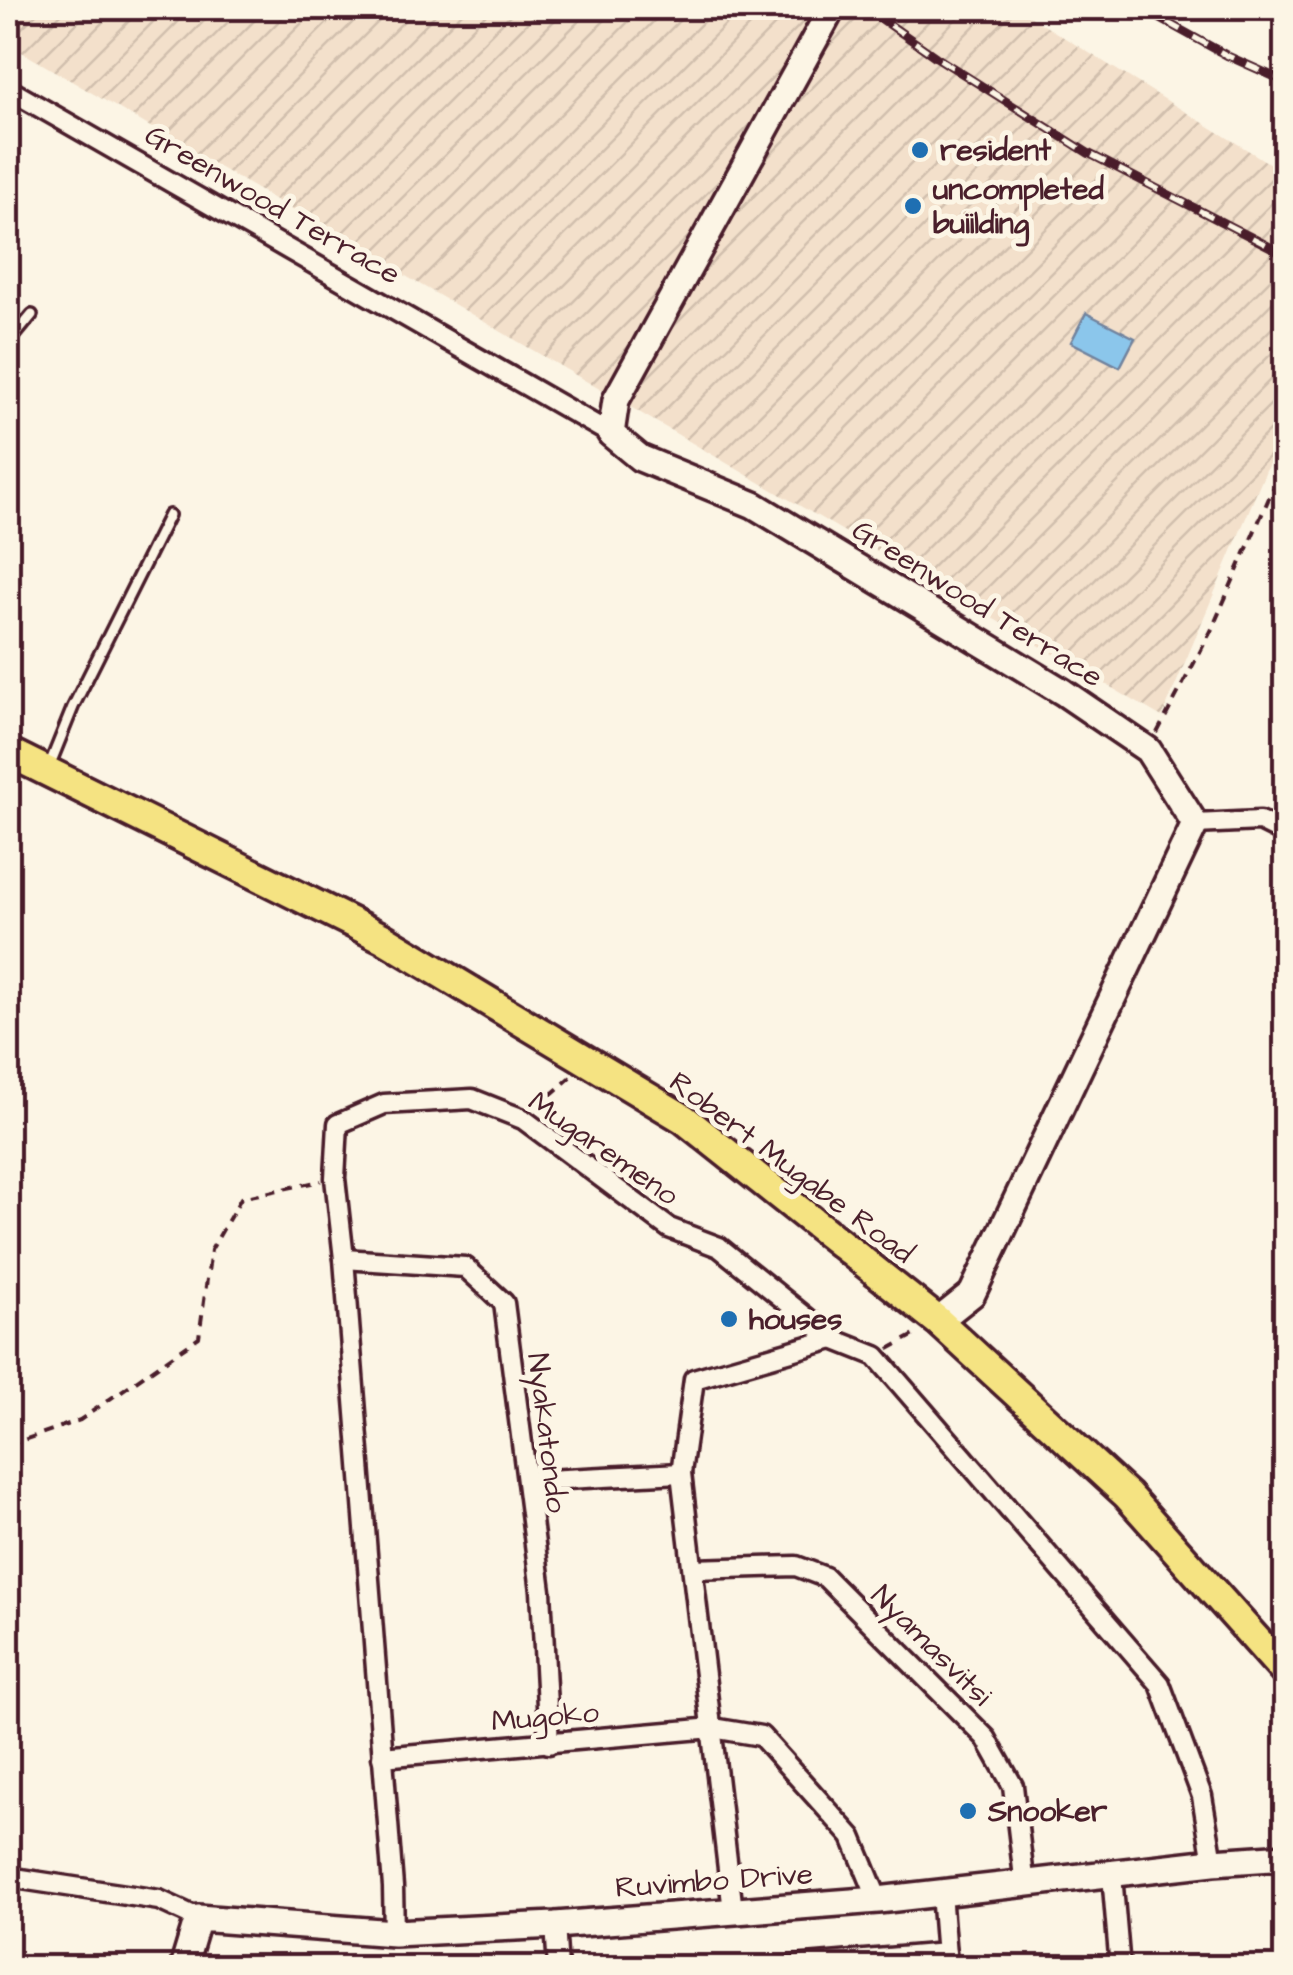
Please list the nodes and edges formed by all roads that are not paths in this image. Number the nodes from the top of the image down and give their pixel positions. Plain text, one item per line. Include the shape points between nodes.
1 (832, 8) edge
2 (8, 89) edge
3 (32, 315) dead end
4 (8, 344) edge
5 (612, 434) junction
6 (169, 515) dead end
7 (8, 752) edge
8 (47, 772) junction
9 (1196, 824) junction
10 (1286, 834) edge
11 (344, 1260) junction
12 (938, 1321) junction
13 (833, 1339) junction
14 (681, 1472) junction
15 (527, 1481) junction
16 (693, 1570) junction
17 (1286, 1673) edge
18 (713, 1728) junction
19 (548, 1744) junction
20 (382, 1756) junction
21 (1286, 1857) edge
22 (1213, 1862) junction
23 (1112, 1875) junction
24 (8, 1877) edge
25 (1025, 1886) junction
26 (941, 1892) junction
27 (878, 1900) junction
28 (733, 1911) junction
29 (198, 1918) junction
30 (556, 1925) junction
31 (394, 1933) junction
32 (947, 1960) edge
33 (183, 1968) edge
34 (558, 1968) edge
35 (771, 1968) edge
36 (1120, 1968) edge

1 - 5 street via 616,400
2 - 5 street, Greenwood Terrace
3 - 4 lane
5 - 9 street, Greenwood Terrace via 640,458 754,505 1063,692 1148,750
6 - 8 lane
7 - 8 main road, Robert Mugabe Road
8 - 12 main road, Robert Mugabe Road via 383,938 589,1060 684,1119
9 - 10 street via 1260,821
9 - 12 street via 972,1294
11 - 13 street, Mugaremeno via 335,1178 338,1124 384,1104 472,1099 523,1119 669,1228 719,1247
11 - 15 street, Nyakatondo via 465,1267 504,1303
11 - 20 street, Mugaremeno
12 - 17 main road, Robert Mugabe Road via 1126,1495
13 - 14 street via 694,1379
13 - 22 street, Mugaremeno via 876,1356 1160,1684 1202,1796
14 - 15 street
14 - 16 street
15 - 19 street, Nyakatondo via 541,1590
16 - 18 street
16 - 25 street, Nyamasvitsi via 796,1566 825,1577 986,1738 1013,1786
18 - 19 street, Mugoko
18 - 27 street, Mugoko via 761,1736 852,1837
18 - 28 street
19 - 20 street, Mugoko
20 - 31 street, Mugaremeno
21 - 22 street, Ruvimbo Drive
22 - 23 street, Ruvimbo Drive
23 - 25 street, Ruvimbo Drive
23 - 36 street
24 - 29 street via 159,1900
25 - 26 street, Ruvimbo Drive
26 - 27 street, Ruvimbo Drive
26 - 32 street
27 - 28 street, Ruvimbo Drive
28 - 30 street, Ruvimbo Drive
29 - 31 street, Ruvimbo Drive
29 - 33 street
30 - 31 street, Ruvimbo Drive
30 - 34 street
32 - 35 street

